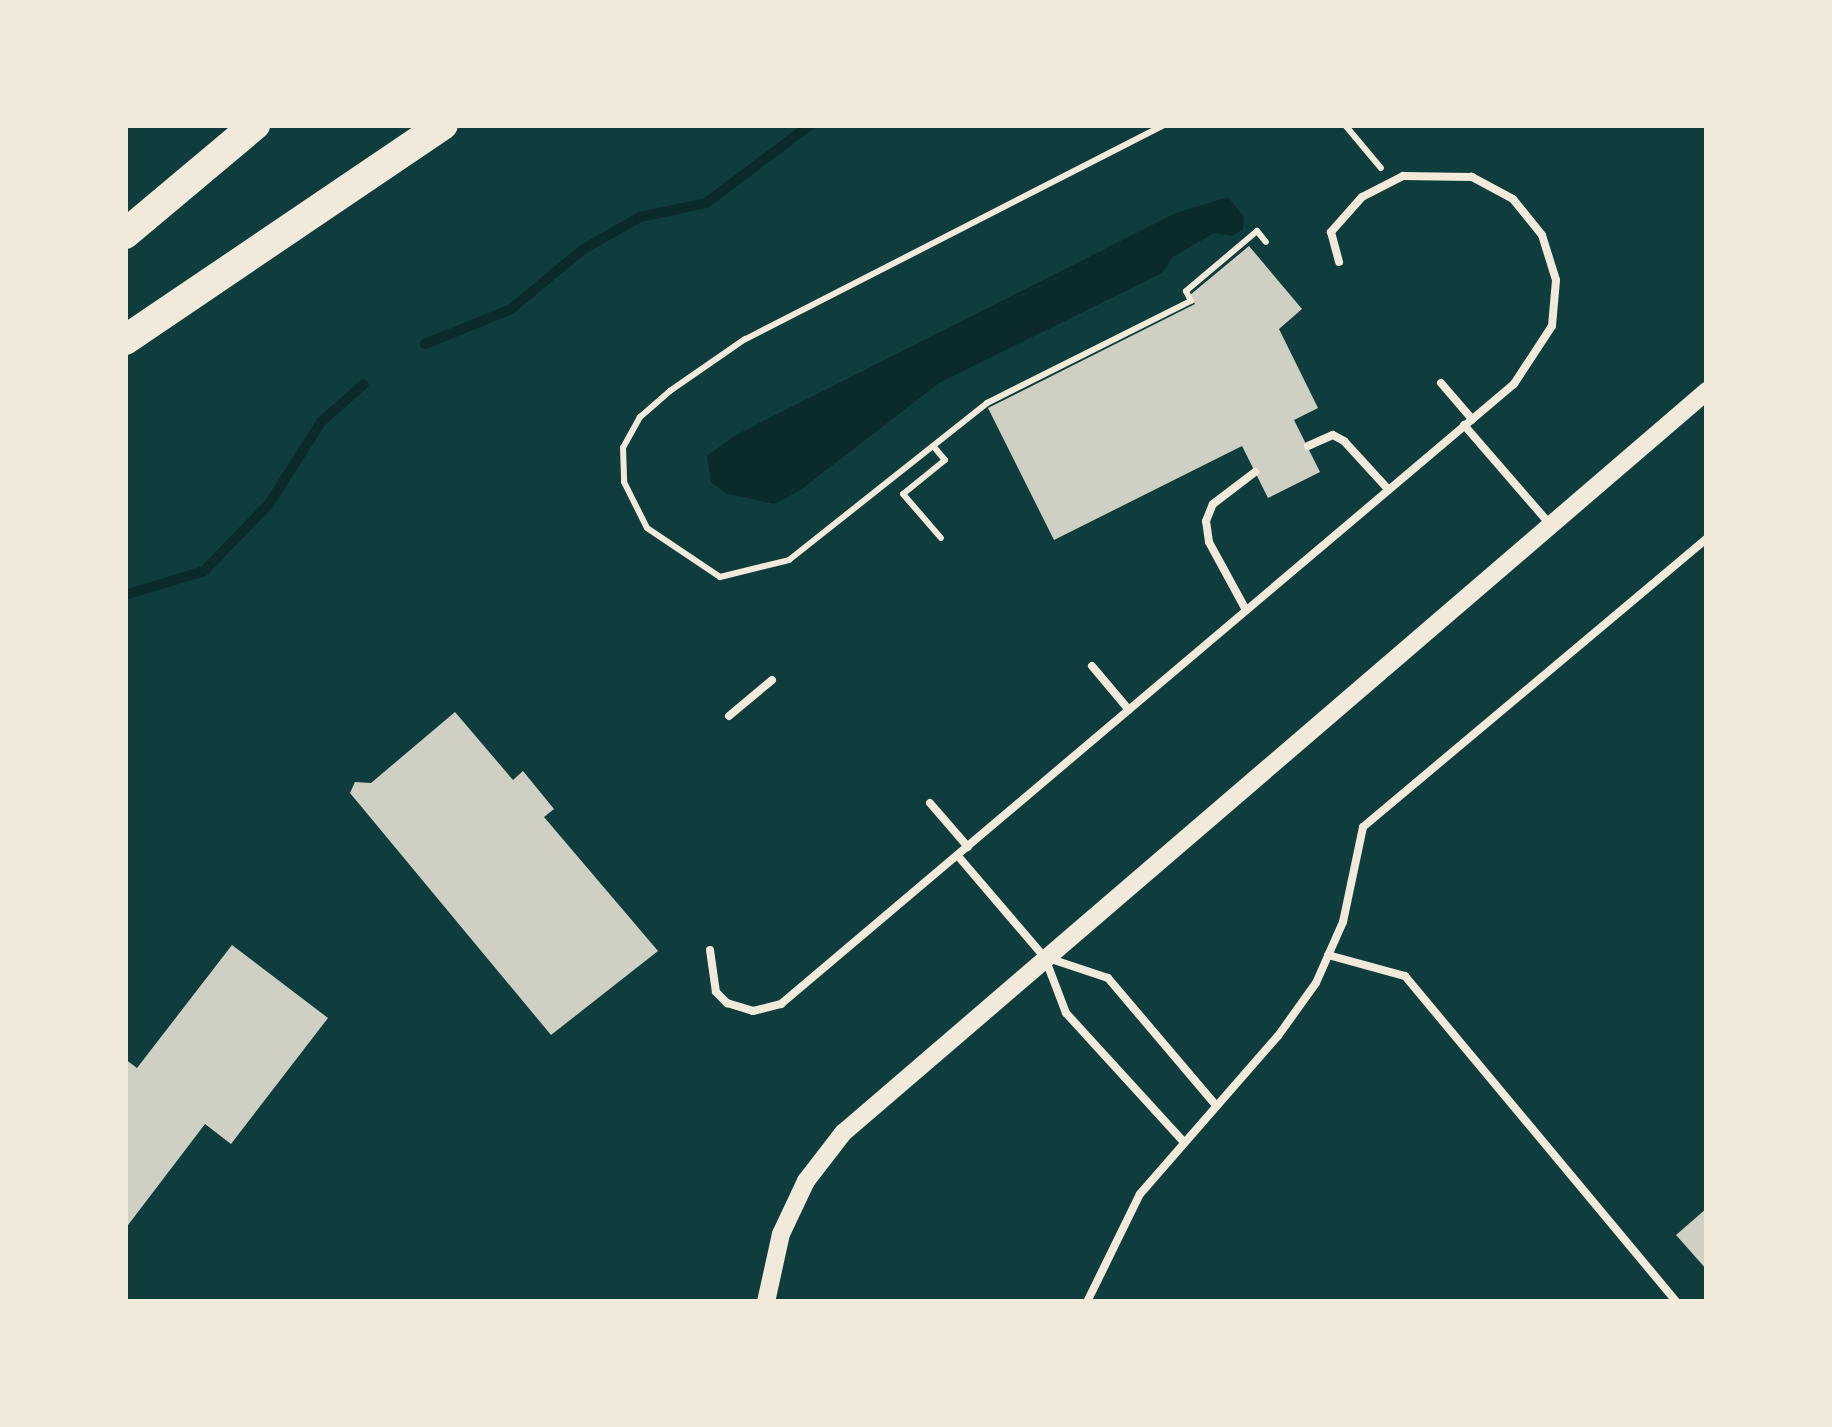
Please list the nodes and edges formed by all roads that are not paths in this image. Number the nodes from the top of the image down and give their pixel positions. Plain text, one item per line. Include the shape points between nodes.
1 (254, 125) edge
2 (443, 125) edge
3 (125, 234) edge
4 (1339, 262) dead end
5 (125, 340) edge
6 (1441, 383) dead end
7 (1707, 391) edge
8 (1468, 422) junction
9 (1308, 446) dead end
10 (1255, 472) dead end
11 (1388, 490) junction
12 (1551, 526) junction
13 (1707, 538) edge
14 (1246, 610) junction
15 (1092, 666) dead end
16 (772, 680) dead end
17 (1129, 710) junction
18 (730, 716) dead end
19 (930, 803) dead end
20 (968, 847) junction
21 (958, 856) junction
22 (710, 950) dead end
23 (1328, 954) junction
24 (1045, 958) junction
25 (1215, 1104) junction
26 (1182, 1140) junction
27 (1669, 1293) junction
28 (766, 1302) edge
29 (1086, 1302) edge
30 (1658, 1302) edge
31 (1676, 1302) edge

1 - 3 highway
2 - 5 highway
4 - 8 lane via 1332,232 1340,214 1391,180 1449,172 1494,186 1529,216 1551,257 1556,303 1543,348 1514,384
6 - 8 lane
7 - 12 street
8 - 11 lane
8 - 12 lane
9 - 11 lane via 1333,436 1344,441
10 - 14 lane via 1213,504 1206,521 1209,542
11 - 14 lane
12 - 24 street
13 - 23 lane via 1363,827
14 - 17 lane
15 - 17 lane
16 - 18 lane
17 - 20 lane
19 - 20 lane
20 - 21 lane
21 - 22 lane via 765,1011 742,1010 716,992
21 - 24 lane
23 - 25 lane via 1278,1036
23 - 27 lane via 1405,976
24 - 25 lane via 1108,978
24 - 26 lane via 1066,1013
24 - 28 street via 842,1133 806,1180 781,1234
25 - 26 lane
26 - 29 lane via 1140,1194
27 - 30 lane
27 - 31 lane

